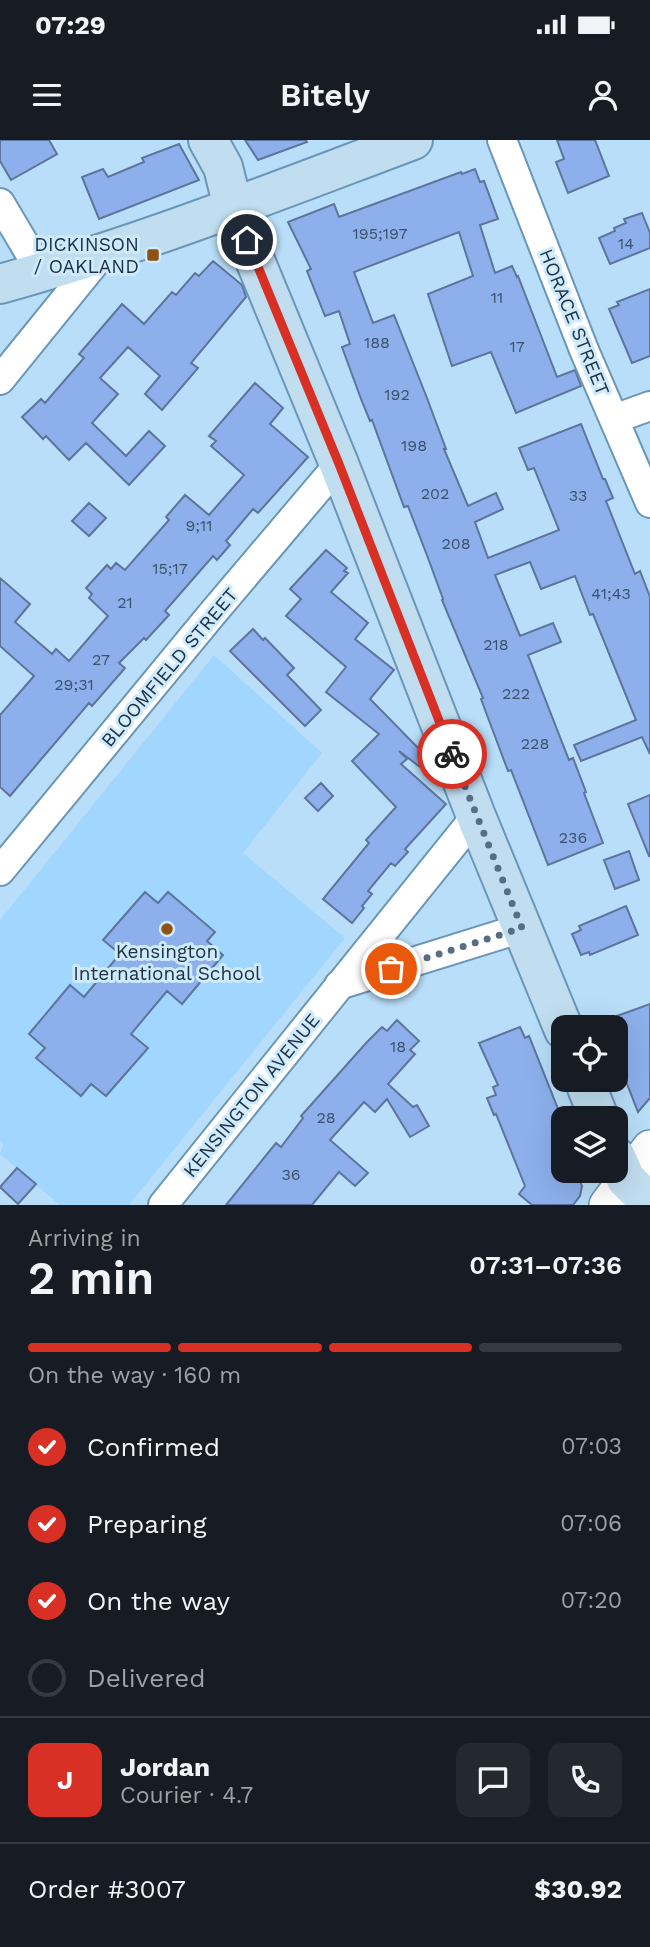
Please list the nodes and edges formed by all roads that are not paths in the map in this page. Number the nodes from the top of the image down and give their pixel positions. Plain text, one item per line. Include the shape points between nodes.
1 (208, 140) edge
2 (413, 140) edge
3 (502, 140) edge
4 (0, 203) edge
5 (233, 207) junction
6 (102, 254) junction
7 (41, 272) junction
8 (0, 284) edge
9 (0, 380) edge
10 (650, 406) edge
11 (614, 419) junction
12 (339, 464) junction
13 (650, 503) edge
14 (476, 816) junction
15 (0, 871) edge
16 (522, 928) junction
17 (340, 985) junction
18 (558, 1015) edge
19 (650, 1148) edge
20 (625, 1186) edge
21 (163, 1205) edge

1 - 5 main road via 223,167
2 - 5 main road
3 - 11 street, HORACE STREET
4 - 7 street
5 - 6 main road
5 - 12 main road
6 - 7 main road
6 - 9 street
7 - 8 main road
10 - 11 street
11 - 13 street, HORACE STREET
12 - 14 main road
12 - 15 street, BLOOMFIELD STREET
14 - 16 main road
14 - 17 street, KENSINGTON AVENUE
16 - 17 street
16 - 18 main road
17 - 21 street, KENSINGTON AVENUE
19 - 20 street

